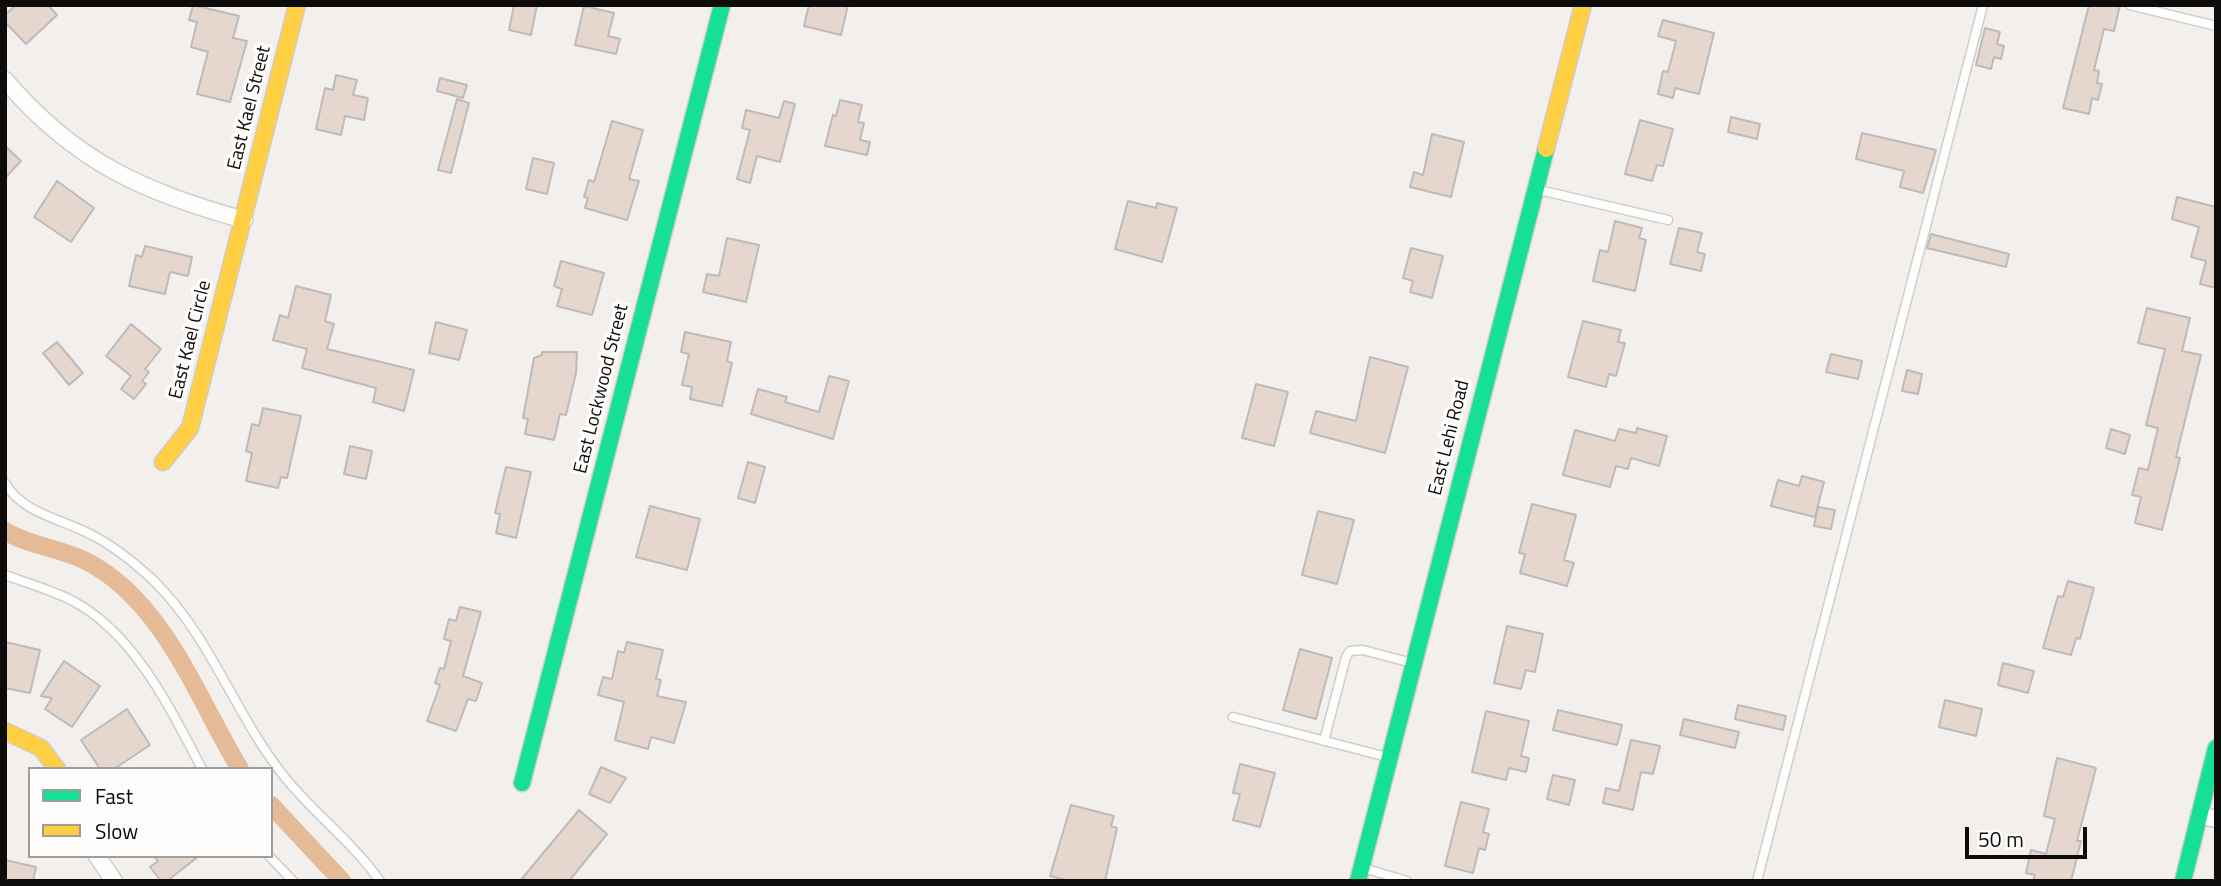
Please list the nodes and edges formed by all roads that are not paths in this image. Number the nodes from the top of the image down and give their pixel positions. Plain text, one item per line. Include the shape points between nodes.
1 (297, 5) edge
2 (722, 5) edge
3 (1583, 5) edge
4 (1983, 5) edge
5 (2130, 5) edge
6 (2216, 26) edge
7 (5, 79) edge
8 (1536, 189) junction
9 (243, 220) junction
10 (1668, 220) dead end
11 (163, 462) dead end
12 (5, 483) edge
13 (5, 575) edge
14 (1414, 663) junction
15 (1233, 717) dead end
16 (5, 731) edge
17 (1324, 741) junction
18 (2216, 748) edge
19 (1390, 757) junction
20 (55, 767) edge
21 (201, 767) edge
22 (522, 783) dead end
23 (2199, 815) junction
24 (2216, 819) edge
25 (98, 858) edge
26 (271, 858) edge
27 (1360, 874) edge
28 (114, 881) edge
29 (293, 881) edge
30 (380, 881) edge
31 (1407, 881) edge
32 (1758, 881) edge
33 (2183, 881) edge

1 - 9 street, East Kael Street
2 - 22 street, East Lockwood Street
3 - 8 street, East Lehi Road
4 - 32 lane
5 - 6 lane
7 - 9 street via 38,116 83,154 142,186
8 - 10 lane
8 - 14 street, East Lehi Road
9 - 11 street, East Kael Circle via 191,428
12 - 30 lane via 27,506 108,544 156,583 220,670 287,780 362,856
13 - 21 lane via 72,600 103,622 156,682
14 - 17 lane via 1350,651
14 - 19 street, East Lehi Road
15 - 17 lane
16 - 20 street via 41,748
17 - 19 lane
18 - 23 street
19 - 27 street, East Lehi Road
23 - 24 street
23 - 33 street
25 - 28 street
26 - 29 lane
27 - 31 lane

